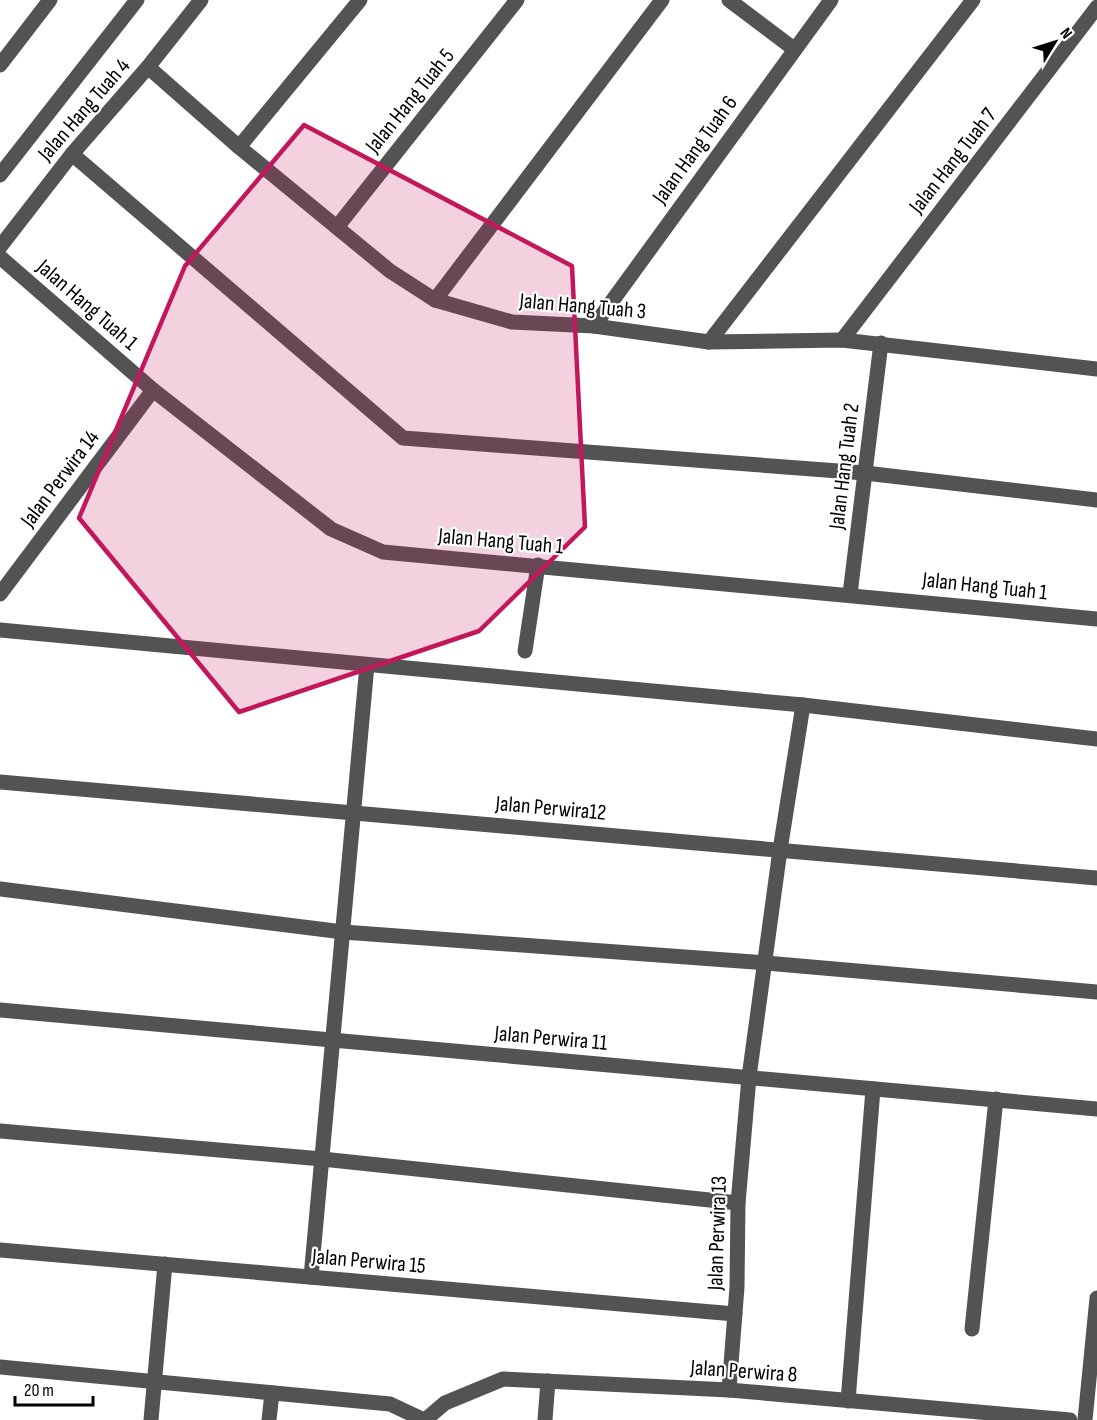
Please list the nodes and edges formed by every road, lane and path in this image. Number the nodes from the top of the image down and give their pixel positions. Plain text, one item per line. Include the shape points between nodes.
1 (50, 0) edge
2 (137, 0) edge
3 (201, 0) edge
4 (360, 0) edge
5 (517, 0) edge
6 (662, 0) edge
7 (729, 0) edge
8 (831, 0) edge
9 (973, 0) edge
10 (1097, 7) edge
11 (794, 49) junction
12 (0, 65) edge
13 (148, 67) junction
14 (239, 147) junction
15 (72, 154) junction
16 (0, 175) edge
17 (336, 227) junction
18 (0, 247) edge
19 (0, 257) edge
20 (435, 300) junction
21 (594, 326) junction
22 (842, 340) junction
23 (709, 342) junction
24 (880, 343) junction
25 (1097, 369) edge
26 (153, 390) junction
27 (865, 473) junction
28 (1097, 500) edge
29 (538, 566) junction
30 (0, 594) edge
31 (850, 594) junction
32 (1097, 619) edge
33 (0, 630) edge
34 (525, 651) dead end
35 (367, 664) junction
36 (802, 705) junction
37 (1097, 739) edge
38 (0, 782) edge
39 (354, 812) junction
40 (780, 850) junction
41 (1097, 878) edge
42 (0, 889) edge
43 (343, 932) junction
44 (766, 963) junction
45 (1097, 992) edge
46 (0, 1010) edge
47 (333, 1040) junction
48 (749, 1077) junction
49 (873, 1089) junction
50 (996, 1099) junction
51 (1097, 1109) edge
52 (0, 1131) edge
53 (322, 1159) junction
54 (738, 1203) junction
55 (0, 1250) edge
56 (165, 1264) junction
57 (311, 1277) junction
58 (1097, 1298) edge
59 (735, 1314) junction
60 (972, 1329) dead end
61 (0, 1367) edge
62 (548, 1381) junction
63 (155, 1382) junction
64 (729, 1390) junction
65 (272, 1393) junction
66 (848, 1401) junction
67 (950, 1415) edge
68 (151, 1420) edge
69 (269, 1420) edge
70 (425, 1420) edge
71 (545, 1420) edge
72 (1070, 1420) edge
73 (1085, 1420) edge

1 - 12 street
2 - 16 street
3 - 13 street, Jalan Hang Tuah 4
4 - 14 street
5 - 17 street, Jalan Hang Tuah 5
6 - 20 street
7 - 11 street
8 - 11 street, Jalan Hang Tuah 6
9 - 23 street
10 - 22 street, Jalan Hang Tuah 7
11 - 21 street, Jalan Hang Tuah 6
13 - 14 street, Jalan Hang Tuah 3
13 - 15 street, Jalan Hang Tuah 4
14 - 17 street, Jalan Hang Tuah 3
15 - 18 street, Jalan Hang Tuah 4
15 - 27 street via 403,438
17 - 20 street, Jalan Hang Tuah 3 via 390,271
19 - 26 street, Jalan Hang Tuah 1
20 - 21 street, Jalan Hang Tuah 3 via 512,322
21 - 23 street, Jalan Hang Tuah 3
22 - 23 street, Jalan Hang Tuah 3
22 - 24 street, Jalan Hang Tuah 3
24 - 25 street, Jalan Hang Tuah 3
24 - 27 street, Jalan Hang Tuah 2
26 - 29 street, Jalan Hang Tuah 1 via 332,529 384,552
26 - 30 street, Jalan Perwira 14
27 - 28 street
27 - 31 street, Jalan Hang Tuah 2
29 - 31 street, Jalan Hang Tuah 1
29 - 34 street
31 - 32 street, Jalan Hang Tuah 1
33 - 35 street
35 - 36 street
35 - 39 street
36 - 37 street
36 - 40 street, Jalan Perwira 13
38 - 39 street, Jalan Perwira12
39 - 40 street, Jalan Perwira12
39 - 43 street
40 - 41 street, Jalan Perwira12
40 - 44 street, Jalan Perwira 13
42 - 43 street
43 - 44 street
43 - 47 street
44 - 45 street
44 - 48 street, Jalan Perwira 13
46 - 47 street, Jalan Perwira 11
47 - 48 street, Jalan Perwira 11
47 - 53 street
48 - 49 street, Jalan Perwira 11
48 - 54 street, Jalan Perwira 13
49 - 50 street, Jalan Perwira 11
49 - 66 street
50 - 51 street, Jalan Perwira 11
50 - 60 street
52 - 53 street
53 - 54 street
53 - 57 street
54 - 59 street, Jalan Perwira 13
55 - 56 street, Jalan Perwira 15
56 - 57 street, Jalan Perwira 15
56 - 63 street
57 - 59 street, Jalan Perwira 15
58 - 73 street
59 - 64 street, Jalan Perwira 13
61 - 63 street
62 - 64 street, Jalan Perwira 8
62 - 70 street, Jalan Perwira 8 via 503,1379 445,1403
62 - 71 street
63 - 65 street
63 - 68 street
64 - 66 street, Jalan Perwira 8
65 - 69 street
65 - 70 street via 390,1404
66 - 67 street, Jalan Perwira 8
67 - 72 street, Jalan Perwira 8

